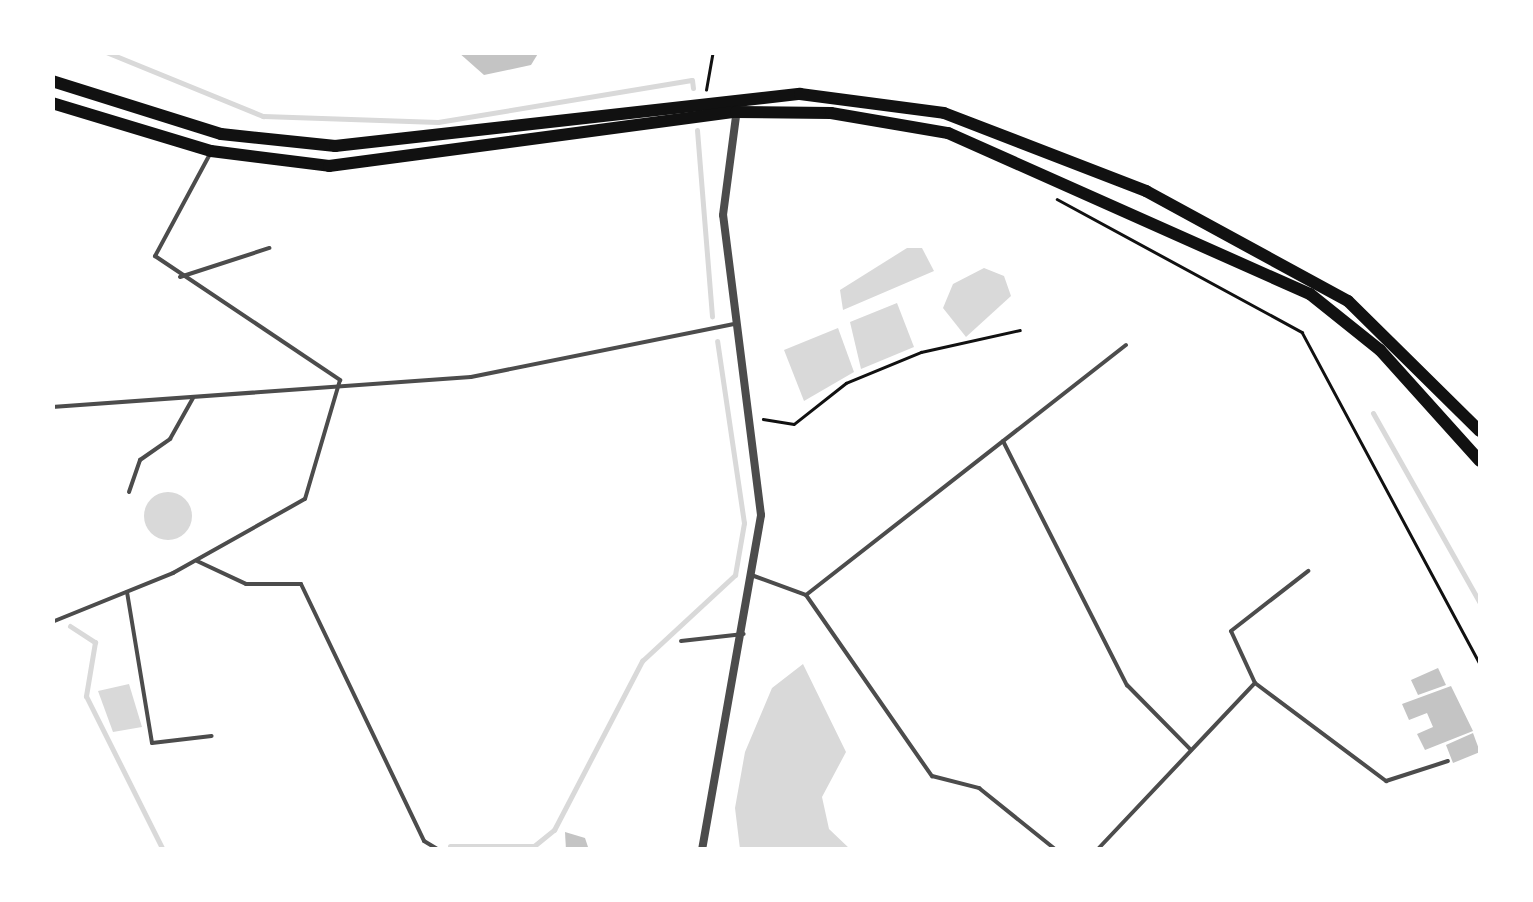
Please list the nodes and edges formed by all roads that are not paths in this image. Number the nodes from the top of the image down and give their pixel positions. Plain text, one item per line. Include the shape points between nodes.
1 (52, 80) edge
2 (52, 103) edge
3 (737, 106) junction
4 (221, 134) junction
5 (211, 152) junction
6 (270, 248) dead end
7 (180, 277) junction
8 (732, 324) junction
9 (1126, 345) dead end
10 (340, 380) junction
11 (194, 398) junction
12 (52, 406) edge
13 (1480, 431) edge
14 (1003, 441) junction
15 (1480, 461) edge
16 (129, 492) dead end
17 (197, 561) junction
18 (1308, 571) dead end
19 (754, 576) junction
20 (127, 592) junction
21 (806, 595) junction
22 (52, 622) edge
23 (744, 634) junction
24 (681, 641) dead end
25 (1255, 683) junction
26 (212, 736) dead end
27 (1191, 750) junction
28 (1448, 761) dead end
29 (439, 850) edge
30 (702, 850) edge
31 (1056, 850) edge
32 (1096, 850) edge

1 - 4 main road
2 - 5 main road
3 - 4 main road via 706,101 388,146
3 - 5 main road via 329,166
3 - 8 street via 722,215
3 - 13 main road via 800,94 944,113 1146,192 1348,300
3 - 15 main road via 948,132 1310,294 1380,350
4 - 5 lane
5 - 7 lane via 155,256
6 - 7 lane
7 - 10 lane
8 - 10 lane via 563,365
8 - 19 street via 752,417 761,515
9 - 14 lane
10 - 11 lane
10 - 17 lane via 304,499
11 - 12 lane
11 - 16 lane via 170,439 140,460
14 - 21 lane
14 - 27 lane via 1127,685
17 - 20 lane
17 - 29 lane via 246,584 301,584 424,841
18 - 25 lane via 1232,631
19 - 21 lane
19 - 23 street
20 - 22 lane
20 - 26 lane via 152,742
21 - 31 lane via 932,776 979,788
23 - 24 lane
23 - 30 street
25 - 27 lane
25 - 28 lane via 1386,781
27 - 32 lane

